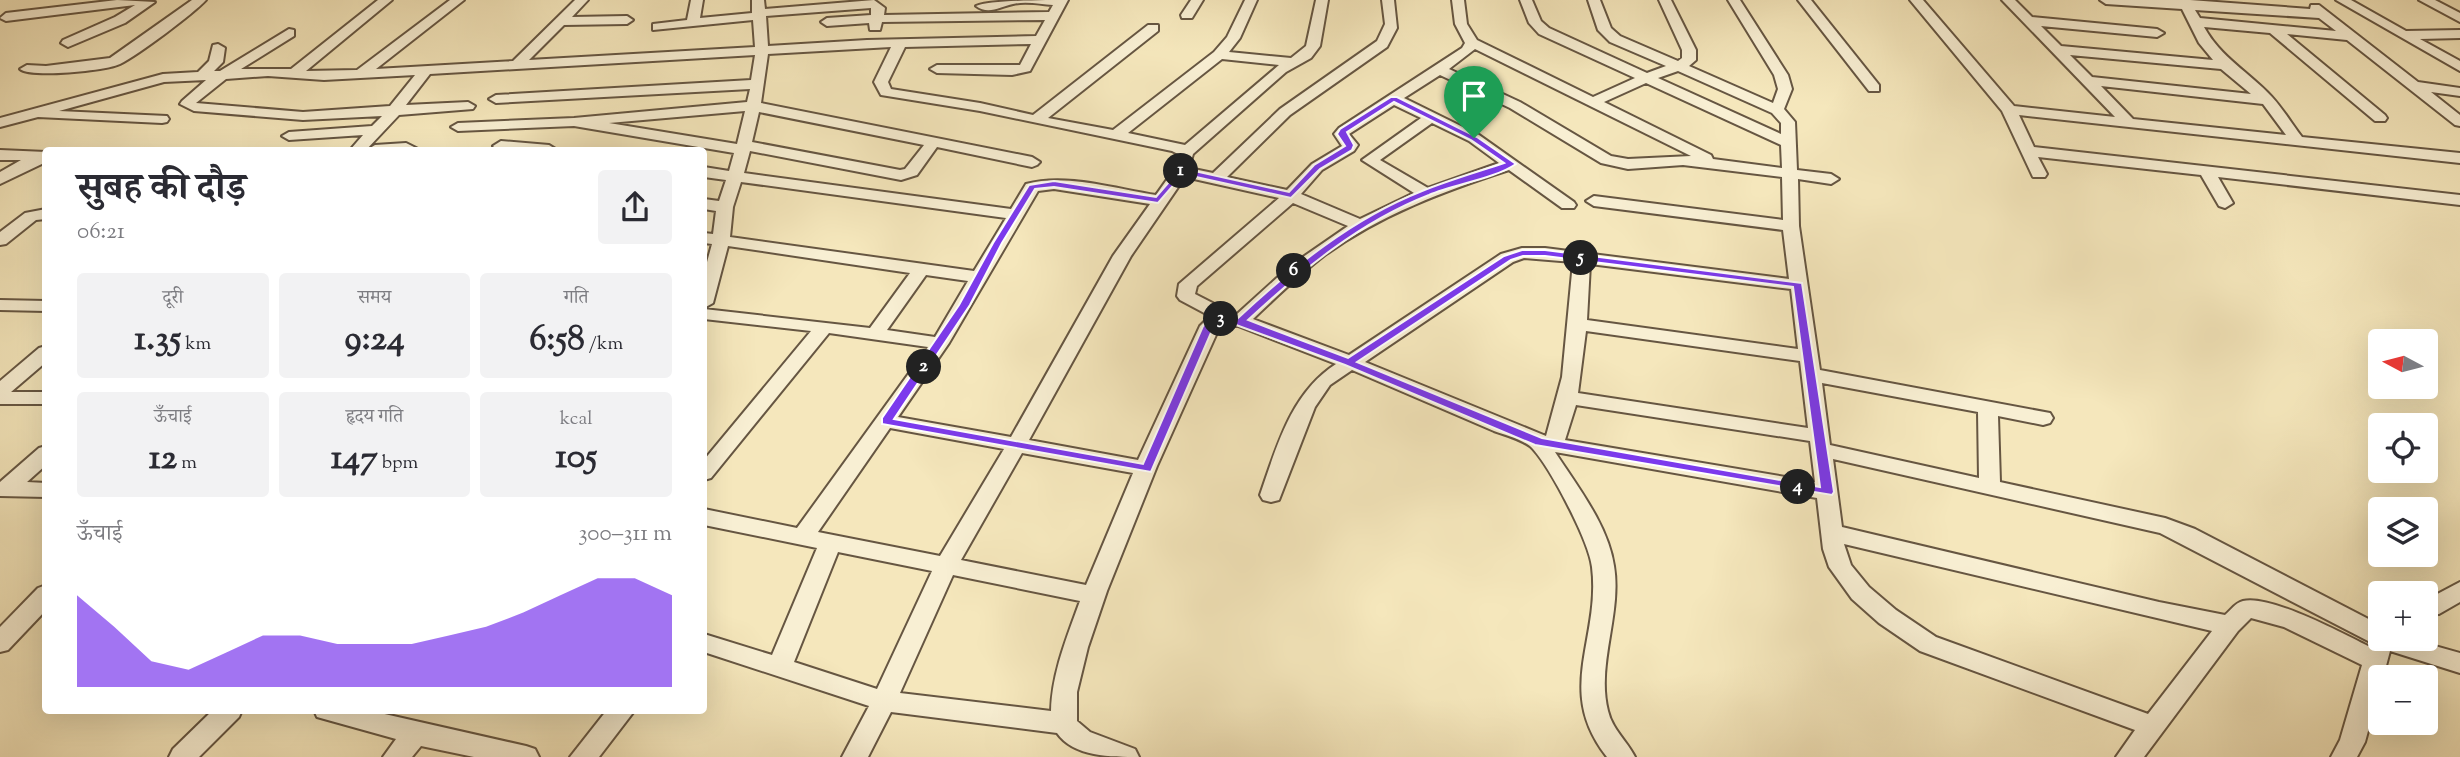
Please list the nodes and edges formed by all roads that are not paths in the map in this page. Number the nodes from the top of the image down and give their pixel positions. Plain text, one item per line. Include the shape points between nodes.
1 (51, 0) edge
2 (150, 0) edge
3 (200, 0) edge
4 (387, 0) edge
5 (458, 0) edge
6 (582, 0) edge
7 (697, 0) edge
8 (1197, 0) edge
9 (1251, 0) edge
10 (1322, 0) edge
11 (1388, 0) edge
12 (1458, 0) edge
13 (1526, 0) edge
14 (1594, 0) edge
15 (1665, 0) edge
16 (1734, 0) edge
17 (1804, 0) edge
18 (1916, 0) edge
19 (2008, 0) edge
20 (2106, 0) edge
21 (2303, 0) edge
22 (2342, 0) edge
23 (2425, 0) edge
24 (1061, 1) edge
25 (2187, 2) edge
26 (830, 3) edge
27 (31, 4) edge
28 (982, 6) dead end
29 (758, 10) edge
30 (2323, 14) junction
31 (1187, 15) dead end
32 (1052, 16) junction
33 (2, 17) edge
34 (2460, 18) edge
35 (878, 19) junction
36 (559, 20) junction
37 (627, 20) dead end
38 (2031, 21) junction
39 (827, 22) dead end
40 (2196, 22) junction
41 (693, 23) junction
42 (658, 27) dead end
43 (1153, 28) dead end
44 (2272, 28) junction
45 (289, 33) dead end
46 (2157, 33) dead end
47 (2460, 34) edge
48 (2402, 35) junction
49 (2351, 36) junction
50 (1039, 40) junction
51 (68, 43) dead end
52 (900, 43) junction
53 (1472, 43) junction
54 (867, 44) junction
55 (218, 48) dead end
56 (2059, 50) junction
57 (762, 51) junction
58 (1219, 55) junction
59 (1293, 62) junction
60 (2225, 65) junction
61 (515, 66) junction
62 (1681, 66) junction
63 (2460, 67) edge
64 (27, 69) dead end
65 (937, 69) dead end
66 (1440, 70) junction
67 (426, 71) junction
68 (228, 72) junction
69 (295, 73) junction
70 (360, 74) junction
71 (203, 75) junction
72 (1648, 76) junction
73 (2090, 81) junction
74 (758, 84) junction
75 (2414, 86) junction
76 (1874, 88) dead end
77 (2460, 92) edge
78 (496, 99) dead end
79 (1394, 99) junction
80 (2267, 100) junction
81 (1595, 101) junction
82 (468, 106) dead end
83 (753, 106) junction
84 (1777, 110) junction
85 (2008, 110) junction
86 (394, 111) junction
87 (32, 114) junction
88 (1432, 117) junction
89 (2380, 118) dead end
90 (162, 119) dead end
91 (1036, 120) junction
92 (574, 122) junction
93 (2129, 122) junction
94 (2460, 122) edge
95 (0, 123) edge
96 (525, 124) junction
97 (458, 127) dead end
98 (376, 130) junction
99 (289, 136) dead end
100 (1115, 136) junction
101 (2297, 140) junction
102 (934, 141) junction
103 (1789, 143) junction
104 (361, 147) edge
105 (499, 147) edge
106 (744, 147) junction
107 (2030, 151) junction
108 (0, 155) edge
109 (42, 157) edge
110 (2460, 158) edge
111 (1032, 162) dead end
112 (1184, 162) junction
113 (1511, 164) junction
114 (1718, 164) junction
115 (2207, 171) junction
116 (707, 172) edge
117 (1790, 174) junction
118 (2039, 174) dead end
119 (734, 177) junction
120 (1218, 177) junction
121 (0, 179) edge
122 (1831, 179) dead end
123 (1424, 193) junction
124 (1291, 196) junction
125 (1158, 200) junction
126 (2460, 200) edge
127 (1594, 201) dead end
128 (2225, 203) dead end
129 (707, 204) edge
130 (1567, 205) dead end
131 (725, 207) junction
132 (1014, 214) junction
133 (42, 215) edge
134 (1361, 225) junction
135 (1791, 226) junction
136 (712, 239) edge
137 (0, 240) edge
138 (1582, 258) junction
139 (921, 269) junction
140 (981, 277) junction
141 (707, 279) edge
142 (1798, 285) junction
143 (42, 304) edge
144 (0, 305) edge
145 (707, 314) edge
146 (1235, 320) junction
147 (1577, 324) junction
148 (824, 327) junction
149 (875, 334) junction
150 (940, 344) junction
151 (42, 355) edge
152 (1349, 362) junction
153 (1810, 365) junction
154 (0, 391) edge
155 (0, 398) edge
156 (42, 398) edge
157 (1569, 398) junction
158 (1988, 408) junction
159 (2043, 418) dead end
160 (887, 421) junction
161 (1546, 443) junction
162 (1820, 443) junction
163 (1016, 446) junction
164 (42, 456) edge
165 (707, 469) edge
166 (1147, 469) junction
167 (1990, 486) junction
168 (3, 489) edge
169 (42, 490) edge
170 (1828, 492) junction
171 (1270, 495) dead end
172 (707, 518) edge
173 (1832, 533) junction
174 (802, 538) junction
175 (830, 543) junction
176 (946, 566) junction
177 (2460, 591) edge
178 (1092, 595) junction
179 (42, 598) edge
180 (2438, 604) edge
181 (2230, 625) junction
182 (2368, 636) edge
183 (2368, 640) edge
184 (0, 643) edge
185 (707, 644) edge
186 (2378, 651) edge
187 (2418, 651) edge
188 (2460, 663) edge
189 (780, 666) junction
190 (884, 701) junction
191 (226, 714) edge
192 (341, 714) edge
193 (620, 714) edge
194 (1064, 723) junction
195 (2152, 726) junction
196 (416, 734) junction
197 (182, 757) edge
198 (396, 757) edge
199 (526, 757) edge
200 (583, 757) edge
201 (855, 757) edge
202 (1126, 757) edge
203 (1622, 757) edge
204 (2129, 757) edge
205 (2344, 757) edge

1 - 27 street
2 - 33 street
2 - 51 street via 120,20
3 - 64 street via 114,62
4 - 69 street
5 - 70 street
6 - 36 street
7 - 41 street
8 - 31 street
9 - 58 street via 1233,38
10 - 59 street via 1313,46
11 - 120 street via 1391,33 1382,44 1285,112
12 - 53 street via 1461,24
13 - 72 street via 1535,23 1544,31
14 - 62 street via 1605,30 1615,39
15 - 62 street via 1690,55
16 - 84 street via 1781,75 1785,89
17 - 76 street
18 - 85 street
19 - 38 street
20 - 25 street
21 - 30 street
22 - 48 street
23 - 34 street
24 - 28 street via 1011,0
24 - 32 street
25 - 30 street
25 - 40 street
26 - 29 street
26 - 35 street via 874,4 879,8
27 - 33 street
29 - 41 street
29 - 57 street
30 - 49 street
32 - 35 street
32 - 50 street
35 - 39 street
35 - 54 street
36 - 37 street
36 - 61 street
38 - 46 street
38 - 56 street
40 - 44 street
40 - 60 street
41 - 42 street
43 - 91 street
44 - 49 street
44 - 89 street
45 - 68 street
47 - 48 street
48 - 63 street
49 - 75 street
50 - 52 street
50 - 65 street via 1029,64 1021,70
52 - 54 street
52 - 91 street via 881,82 886,92
53 - 66 street
53 - 81 street
54 - 57 street
55 - 71 street via 216,62
56 - 60 street
56 - 73 street
57 - 61 street
57 - 74 street
58 - 59 street
58 - 100 street
59 - 112 street via 1269,79
60 - 80 street
61 - 67 street
62 - 72 street
62 - 84 street
66 - 79 street
66 - 114 street via 1515,105 1606,160
67 - 70 street
67 - 86 street
68 - 69 street
68 - 71 street
68 - 86 street via 192,98 189,106 303,116
69 - 70 street
71 - 87 street via 163,78
72 - 81 street
72 - 103 street
73 - 80 street
73 - 93 street
74 - 78 street
74 - 83 street
75 - 77 street
75 - 94 street
79 - 88 street
79 - 124 street via 1343,131 1349,148 1317,167
80 - 101 street
81 - 114 street
82 - 86 street
83 - 92 street
83 - 102 street
83 - 106 street
84 - 103 street via 1788,122
85 - 93 street
85 - 107 street
86 - 98 street
87 - 90 street
87 - 95 street
88 - 113 street
88 - 123 street via 1370,160
91 - 100 street
92 - 96 street
92 - 106 street
93 - 101 street
96 - 97 street
96 - 105 street
98 - 99 street
98 - 104 street
100 - 112 street via 1176,147
101 - 110 street
102 - 106 street via 911,172 901,175
102 - 111 street
103 - 117 street
106 - 119 street
107 - 115 street
107 - 118 street
108 - 109 street
109 - 121 street
112 - 120 street
112 - 125 street
113 - 123 street
113 - 130 street
114 - 117 street
115 - 126 street
115 - 128 street
116 - 119 street
117 - 122 street
117 - 135 street
119 - 131 street
119 - 132 street
120 - 124 street
123 - 134 street
124 - 134 street
124 - 146 street via 1185,290 1190,300
125 - 132 street via 1041,184 1027,192
125 - 163 street via 1081,326
127 - 135 street
129 - 131 street
131 - 136 street
132 - 140 street
133 - 137 street via 31,216
134 - 146 street
135 - 142 street
136 - 139 street
136 - 141 street
138 - 142 street
138 - 147 street
138 - 152 street via 1522,253 1507,258
139 - 140 street
139 - 149 street
140 - 150 street
142 - 153 street
143 - 144 street
145 - 148 street
146 - 152 street
146 - 166 street via 1216,320 1209,326
147 - 153 street
147 - 157 street
148 - 149 street
148 - 165 street
149 - 150 street
150 - 160 street
151 - 154 street
152 - 161 street
152 - 171 street via 1309,398
153 - 158 street
153 - 162 street
155 - 156 street
157 - 161 street via 1563,421
157 - 162 street
158 - 159 street
158 - 167 street
160 - 163 street
160 - 174 street
161 - 170 street
161 - 203 street via 1599,550 1605,589 1595,672 1596,705 1600,726
162 - 167 street
162 - 170 street
163 - 166 street
163 - 176 street
164 - 168 street
166 - 178 street
167 - 182 street via 2188,535
168 - 169 street
170 - 173 street
172 - 174 street
173 - 181 street
173 - 195 street via 1835,555 1852,583 1928,645
174 - 175 street
175 - 176 street
175 - 189 street
176 - 178 street
176 - 190 street
177 - 180 street
178 - 194 street via 1062,693
179 - 184 street
181 - 183 street via 2246,609 2256,609
181 - 195 street
185 - 189 street
186 - 205 street
187 - 188 street
189 - 190 street
190 - 194 street
190 - 201 street
191 - 197 street
192 - 196 street
193 - 200 street
194 - 202 street via 1070,734
195 - 204 street
196 - 198 street
196 - 199 street

